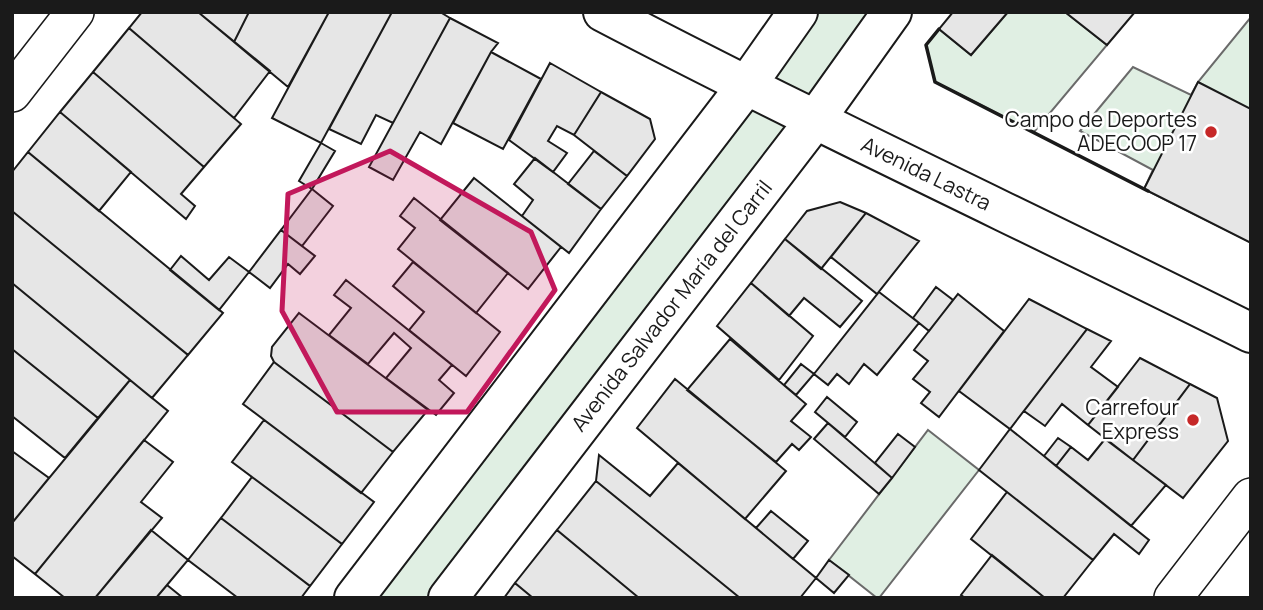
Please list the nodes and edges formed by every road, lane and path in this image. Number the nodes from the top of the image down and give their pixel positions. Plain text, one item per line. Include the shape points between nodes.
1 (75, 12) edge
2 (603, 12) edge
3 (798, 12) edge
4 (892, 12) edge
5 (746, 86) junction
6 (12, 93) edge
7 (815, 120) junction
8 (1251, 333) edge
9 (1251, 497) edge
10 (354, 598) edge
11 (448, 598) edge
12 (1173, 598) edge

1 - 6 street
2 - 5 street, Avenida Lastra
3 - 5 street
4 - 7 street, Avenida Salvador María del Carril
5 - 7 street, Avenida Lastra
5 - 10 street
7 - 8 street, Avenida Lastra
7 - 11 street, Avenida Salvador María del Carril
9 - 12 street

